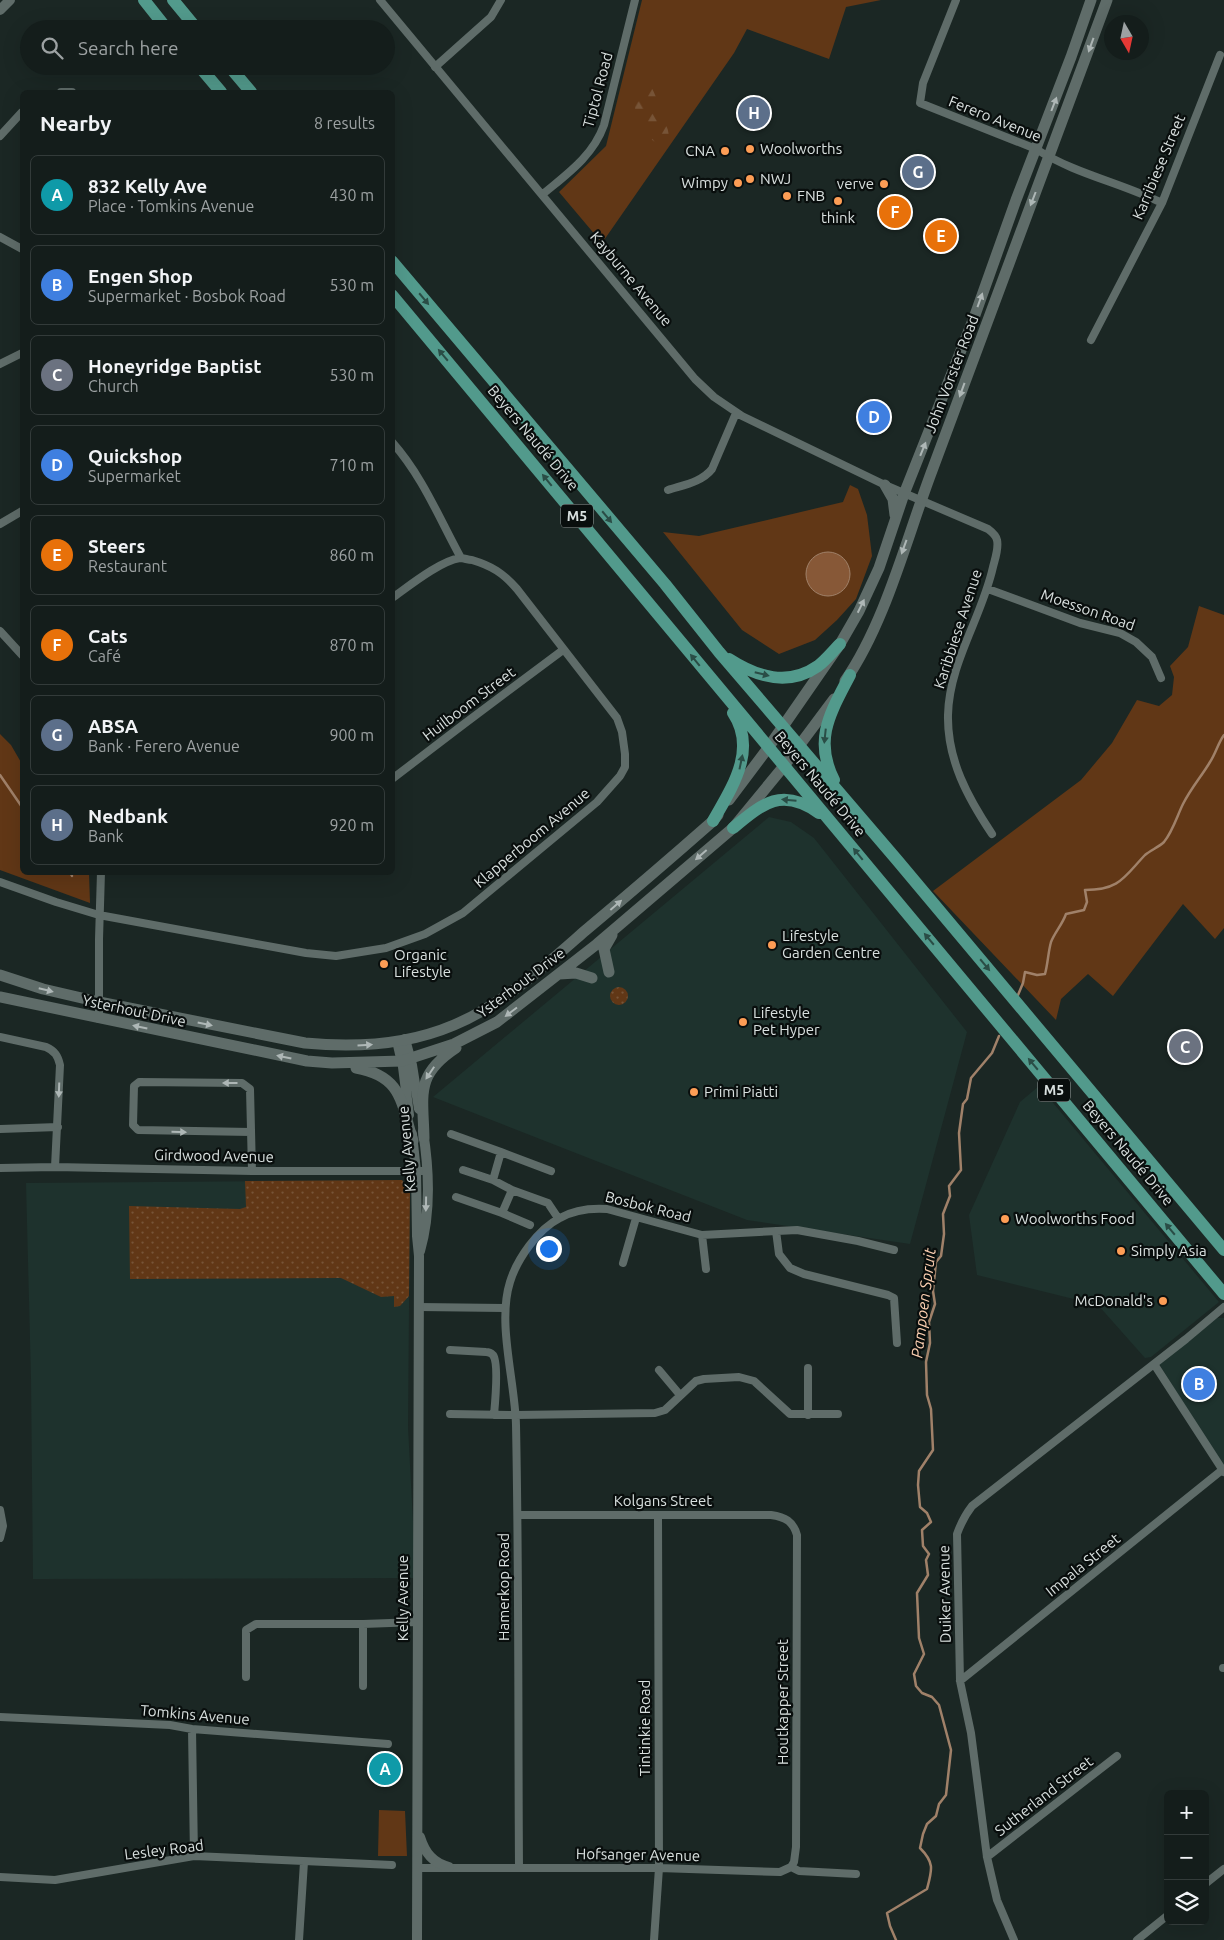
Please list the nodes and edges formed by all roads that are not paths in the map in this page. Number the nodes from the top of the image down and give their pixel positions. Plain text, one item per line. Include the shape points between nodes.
1 (10, 0) edge
2 (144, 0) edge
3 (174, 0) edge
4 (380, 0) edge
5 (501, 0) edge
6 (635, 0) edge
7 (956, 0) edge
8 (1091, 0) edge
9 (1107, 0) edge
10 (0, 10) edge
11 (160, 20) edge
12 (191, 20) edge
13 (1220, 55) dead end
14 (435, 67) junction
15 (207, 75) edge
16 (237, 75) edge
17 (219, 90) edge
18 (249, 90) edge
19 (20, 114) edge
20 (0, 136) edge
21 (1036, 149) junction
22 (1049, 157) junction
23 (542, 194) junction
24 (1162, 203) junction
25 (0, 237) edge
26 (20, 248) edge
27 (395, 265) edge
28 (395, 299) edge
29 (1090, 340) dead end
30 (20, 354) edge
31 (0, 364) edge
32 (736, 412) junction
33 (395, 445) edge
34 (884, 485) junction
35 (668, 490) dead end
36 (904, 494) junction
37 (920, 501) junction
38 (20, 512) edge
39 (0, 524) edge
40 (895, 524) junction
41 (461, 558) junction
42 (988, 589) junction
43 (395, 596) edge
44 (0, 632) edge
45 (840, 644) junction
46 (563, 650) junction
47 (719, 652) junction
48 (20, 653) edge
49 (850, 675) junction
50 (708, 676) junction
51 (1161, 678) dead end
52 (783, 727) junction
53 (800, 746) junction
54 (768, 748) junction
55 (784, 766) junction
56 (395, 777) edge
57 (848, 804) junction
58 (832, 821) junction
59 (713, 822) junction
60 (733, 828) junction
61 (992, 834) dead end
62 (101, 875) edge
63 (0, 882) edge
64 (99, 915) junction
65 (619, 925) junction
66 (609, 972) dead end
67 (0, 975) edge
68 (558, 975) junction
69 (592, 978) dead end
70 (0, 998) edge
71 (99, 1002) junction
72 (99, 1019) junction
73 (481, 1032) junction
74 (0, 1037) edge
75 (401, 1040) junction
76 (406, 1060) junction
77 (332, 1063) junction
78 (58, 1127) junction
79 (0, 1129) edge
80 (251, 1132) junction
81 (451, 1134) dead end
82 (418, 1139) junction
83 (501, 1152) junction
84 (0, 1168) edge
85 (55, 1168) junction
86 (463, 1170) dead end
87 (252, 1171) junction
88 (422, 1171) junction
89 (551, 1171) dead end
90 (493, 1180) junction
91 (512, 1190) junction
92 (456, 1198) dead end
93 (502, 1213) junction
94 (558, 1218) junction
95 (636, 1218) junction
96 (530, 1225) dead end
97 (776, 1231) junction
98 (702, 1235) junction
99 (894, 1250) dead end
100 (1224, 1250) edge
101 (623, 1263) dead end
102 (706, 1269) dead end
103 (1224, 1294) edge
104 (419, 1307) junction
105 (1224, 1307) edge
106 (504, 1308) junction
107 (897, 1343) dead end
108 (450, 1350) dead end
109 (1154, 1364) junction
110 (808, 1368) dead end
111 (659, 1370) dead end
112 (680, 1395) junction
113 (450, 1414) dead end
114 (838, 1414) dead end
115 (494, 1415) junction
116 (516, 1415) junction
117 (808, 1415) junction
118 (1223, 1471) edge
119 (0, 1510) edge
120 (518, 1515) junction
121 (658, 1515) junction
122 (797, 1535) joint
123 (0, 1538) edge
124 (418, 1622) junction
125 (363, 1624) junction
126 (246, 1677) dead end
127 (960, 1681) junction
128 (363, 1686) dead end
129 (0, 1716) edge
130 (192, 1729) junction
131 (388, 1744) dead end
132 (1117, 1756) dead end
133 (418, 1831) junction
134 (194, 1856) junction
135 (987, 1857) junction
136 (304, 1862) junction
137 (392, 1865) dead end
138 (449, 1867) junction
139 (518, 1867) junction
140 (791, 1867) junction
141 (418, 1868) junction
142 (659, 1868) junction
143 (1224, 1869) edge
144 (856, 1874) dead end
145 (0, 1877) edge
146 (1209, 1881) edge
147 (1164, 1918) edge
148 (299, 1940) edge
149 (417, 1940) edge
150 (654, 1940) edge
151 (1014, 1940) edge
152 (1137, 1940) edge

1 - 10 street
2 - 11 main road
3 - 12 main road
4 - 14 street, Kayburne Avenue
5 - 14 street via 491,17
6 - 23 street, Tiptol Road via 599,139 579,163
7 - 21 street, Ferero Avenue via 922,83 920,104
21 -> 8 main road, John Vorster Road
9 -> 22 main road, John Vorster Road
13 - 24 street, Karribiese Street
14 - 23 street, Kayburne Avenue
15 - 17 main road
16 - 18 main road
19 - 20 street
21 - 22 street, Ferero Avenue
36 -> 21 main road, John Vorster Road
22 - 24 street, Ferero Avenue
22 -> 37 main road, John Vorster Road
23 - 32 street, Kayburne Avenue via 695,379
24 - 29 street, Karribiese Street
25 - 26 street
27 -> 47 main road, Beyers Naudé Drive / M5
50 -> 28 main road, Beyers Naudé Drive / M5
30 - 31 street
32 - 34 street, Kayburne Avenue
32 - 35 street via 708,474
33 - 41 street via 422,481
34 - 36 street, Kayburne Avenue
34 - 40 main road via 893,499
36 - 37 street, Kayburne Avenue
36 - 40 main road, John Vorster Road
37 - 42 street, Karibbiese Avenue via 988,529 995,535 997,545
37 -> 49 main road, John Vorster Road via 866,648
38 - 39 street
45 -> 40 main road, John Vorster Road via 879,568
41 - 43 street via 434,570
41 - 46 street, Klapperboom Avenue via 497,569 506,577
42 - 51 street, Moesson Road via 1120,633 1152,657
42 - 61 street, Karibbiese Avenue via 955,676 948,716 955,766 971,803
44 - 48 street
47 -> 45 main road via 756,674 779,678 803,674 818,666
45 - 52 main road, John Vorster Road
46 - 56 street, Huilboom Street
46 - 64 street, Klapperboom Avenue via 616,718 624,743 624,766 620,776 597,802 463,913 425,934 386,948 336,956
47 - 52 main road, Beyers Naudé Drive / M5
49 - 53 main road, John Vorster Road
49 -> 57 main road via 826,724 824,738 828,768
50 - 54 main road, Beyers Naudé Drive / M5
59 -> 50 main road via 737,779 743,743 737,719
52 - 53 main road, Beyers Naudé Drive / M5
52 - 54 main road, John Vorster Road
53 - 55 main road, John Vorster Road
53 - 57 main road, Beyers Naudé Drive / M5
54 - 55 main road, Beyers Naudé Drive / M5
54 - 59 main road, Ysterhout Drive
55 - 58 main road, Beyers Naudé Drive / M5
55 - 60 main road, Ysterhout Drive
57 -> 100 main road, Beyers Naudé Drive / M5
58 -> 60 main road via 802,802 789,799 759,807
103 -> 58 main road, Beyers Naudé Drive / M5
75 -> 59 main road, Ysterhout Drive via 453,1025 498,1001
60 -> 65 main road, Ysterhout Drive
62 - 64 street
63 - 64 street, Klapperboom Avenue
64 - 71 street
65 - 66 main road via 604,948
65 - 68 main road, Ysterhout Drive
67 -> 71 main road, Ysterhout Drive
68 - 69 main road via 576,972
68 -> 73 main road, Ysterhout Drive
70 - 72 main road, Ysterhout Drive
71 - 72 street
71 -> 75 main road, Ysterhout Drive via 305,1043 356,1045
77 -> 72 main road, Ysterhout Drive via 297,1060
73 - 76 main road, Ysterhout Drive
73 -> 82 main road via 439,1060 429,1072 423,1090
74 -> 78 street via 46,1047 56,1053 60,1065
75 - 76 street, Kelly Avenue
76 - 77 main road, Ysterhout Drive
76 - 82 street, Kelly Avenue
77 - 82 main road via 372,1071 392,1085
78 - 79 street
78 - 85 street
80 -> 80 street via 250,1088 242,1083 139,1082 134,1086 133,1125 138,1130
80 - 87 street
81 - 83 street
82 - 88 street, Kelly Avenue
83 - 89 street
83 - 90 street
84 - 85 street, Girdwood Avenue
85 - 87 street, Girdwood Avenue
86 - 90 street
87 - 88 street, Girdwood Avenue
88 - 104 street, Kelly Avenue via 417,1236
90 - 91 street
91 - 93 street
91 - 94 street via 548,1203
92 - 93 street
93 - 96 street
94 - 95 street, Bosbok Road via 594,1208
94 - 106 street, Bosbok Road via 525,1252 510,1280
95 - 98 street, Bosbok Road
95 - 101 street
97 - 98 street, Bosbok Road
97 - 99 street, Bosbok Road via 813,1232
97 - 107 street via 779,1254 790,1268 894,1298
98 - 102 street
104 - 106 street
104 - 124 street, Kelly Avenue
105 - 109 street, Duiker Avenue
106 - 116 street, Hamerkop Road
108 - 115 street via 492,1354 496,1368
109 - 118 street
109 - 127 street, Duiker Avenue via 972,1506 962,1520 958,1534
110 - 117 street
111 - 112 street
112 - 116 street via 665,1410 655,1413
112 - 117 street via 691,1384 704,1379 745,1378 754,1381 786,1412
113 - 115 street
114 - 117 street
115 - 116 street
116 - 120 street, Hamerkop Road
118 - 127 street, Impala Street
119 - 123 street via 3,1526
120 - 121 street, Kolgans Street
120 - 139 street, Hamerkop Road
121 - 122 street, Kolgans Street via 780,1516 792,1523
121 - 142 street, Tintinkie Road
122 - 140 street, Houtkapper Street via 796,1847
124 - 125 street
124 - 133 street, Kelly Avenue
125 - 126 street via 250,1626 245,1638
125 - 128 street
127 - 135 street, Duiker Avenue via 971,1734
129 - 130 street, Tomkins Avenue via 170,1725
130 - 131 street, Tomkins Avenue
130 - 134 street
132 - 135 street, Sutherland Street
133 - 138 street via 427,1853 440,1865
133 - 141 street, Kelly Avenue
134 - 136 street, Lesley Road
134 - 145 street, Lesley Road via 55,1880
135 - 151 street, Duiker Avenue via 997,1900
136 - 137 street, Lesley Road
136 - 148 street
138 - 139 street, Hofsanger Avenue
138 - 141 street, Hofsanger Avenue
139 - 142 street, Hofsanger Avenue
140 - 142 street, Hofsanger Avenue via 780,1872
140 - 144 street, Hofsanger Avenue via 799,1871
141 - 149 street, Kelly Avenue
142 - 150 street, Tintinkie Road
143 - 146 street
147 - 152 street

